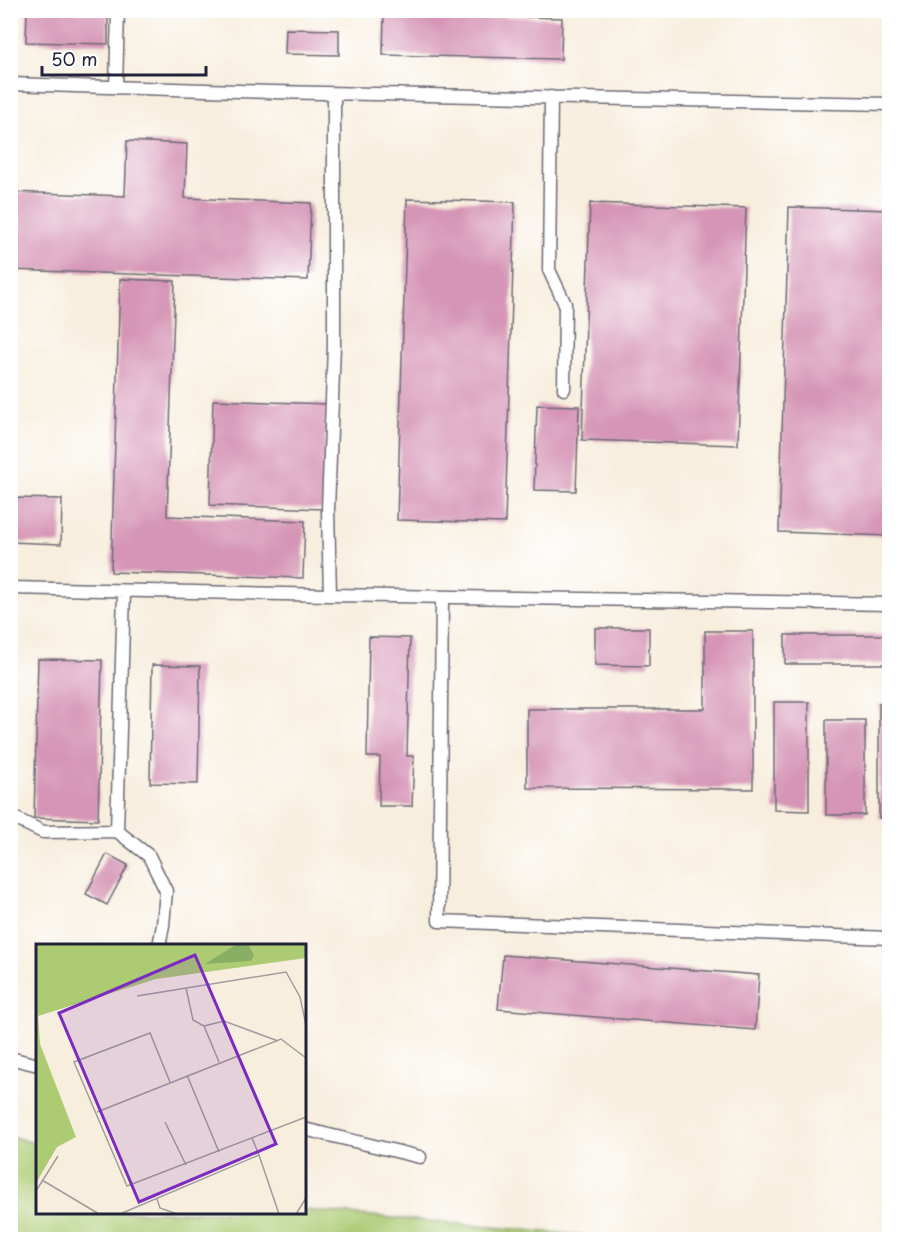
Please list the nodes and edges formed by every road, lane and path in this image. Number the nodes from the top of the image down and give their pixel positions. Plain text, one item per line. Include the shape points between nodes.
1 (118, 10) edge
2 (10, 84) edge
3 (116, 87) junction
4 (334, 94) junction
5 (551, 97) junction
6 (890, 104) edge
7 (564, 388) dead end
8 (10, 588) edge
9 (124, 592) junction
10 (330, 596) junction
11 (442, 597) junction
12 (890, 604) edge
13 (10, 816) edge
14 (117, 831) junction
15 (890, 938) edge
16 (159, 944) edge
17 (10, 1058) edge
18 (36, 1064) edge
19 (306, 1129) edge
20 (420, 1157) dead end

1 - 3 lane
2 - 3 lane
3 - 4 lane
4 - 5 lane
4 - 10 lane
5 - 6 lane
5 - 7 lane via 549,270 565,304
8 - 9 lane
9 - 10 lane
9 - 14 lane
10 - 11 lane
11 - 12 lane
11 - 15 lane via 439,921
13 - 14 lane via 43,832
14 - 16 lane via 150,856 166,891
17 - 18 lane
19 - 20 lane

